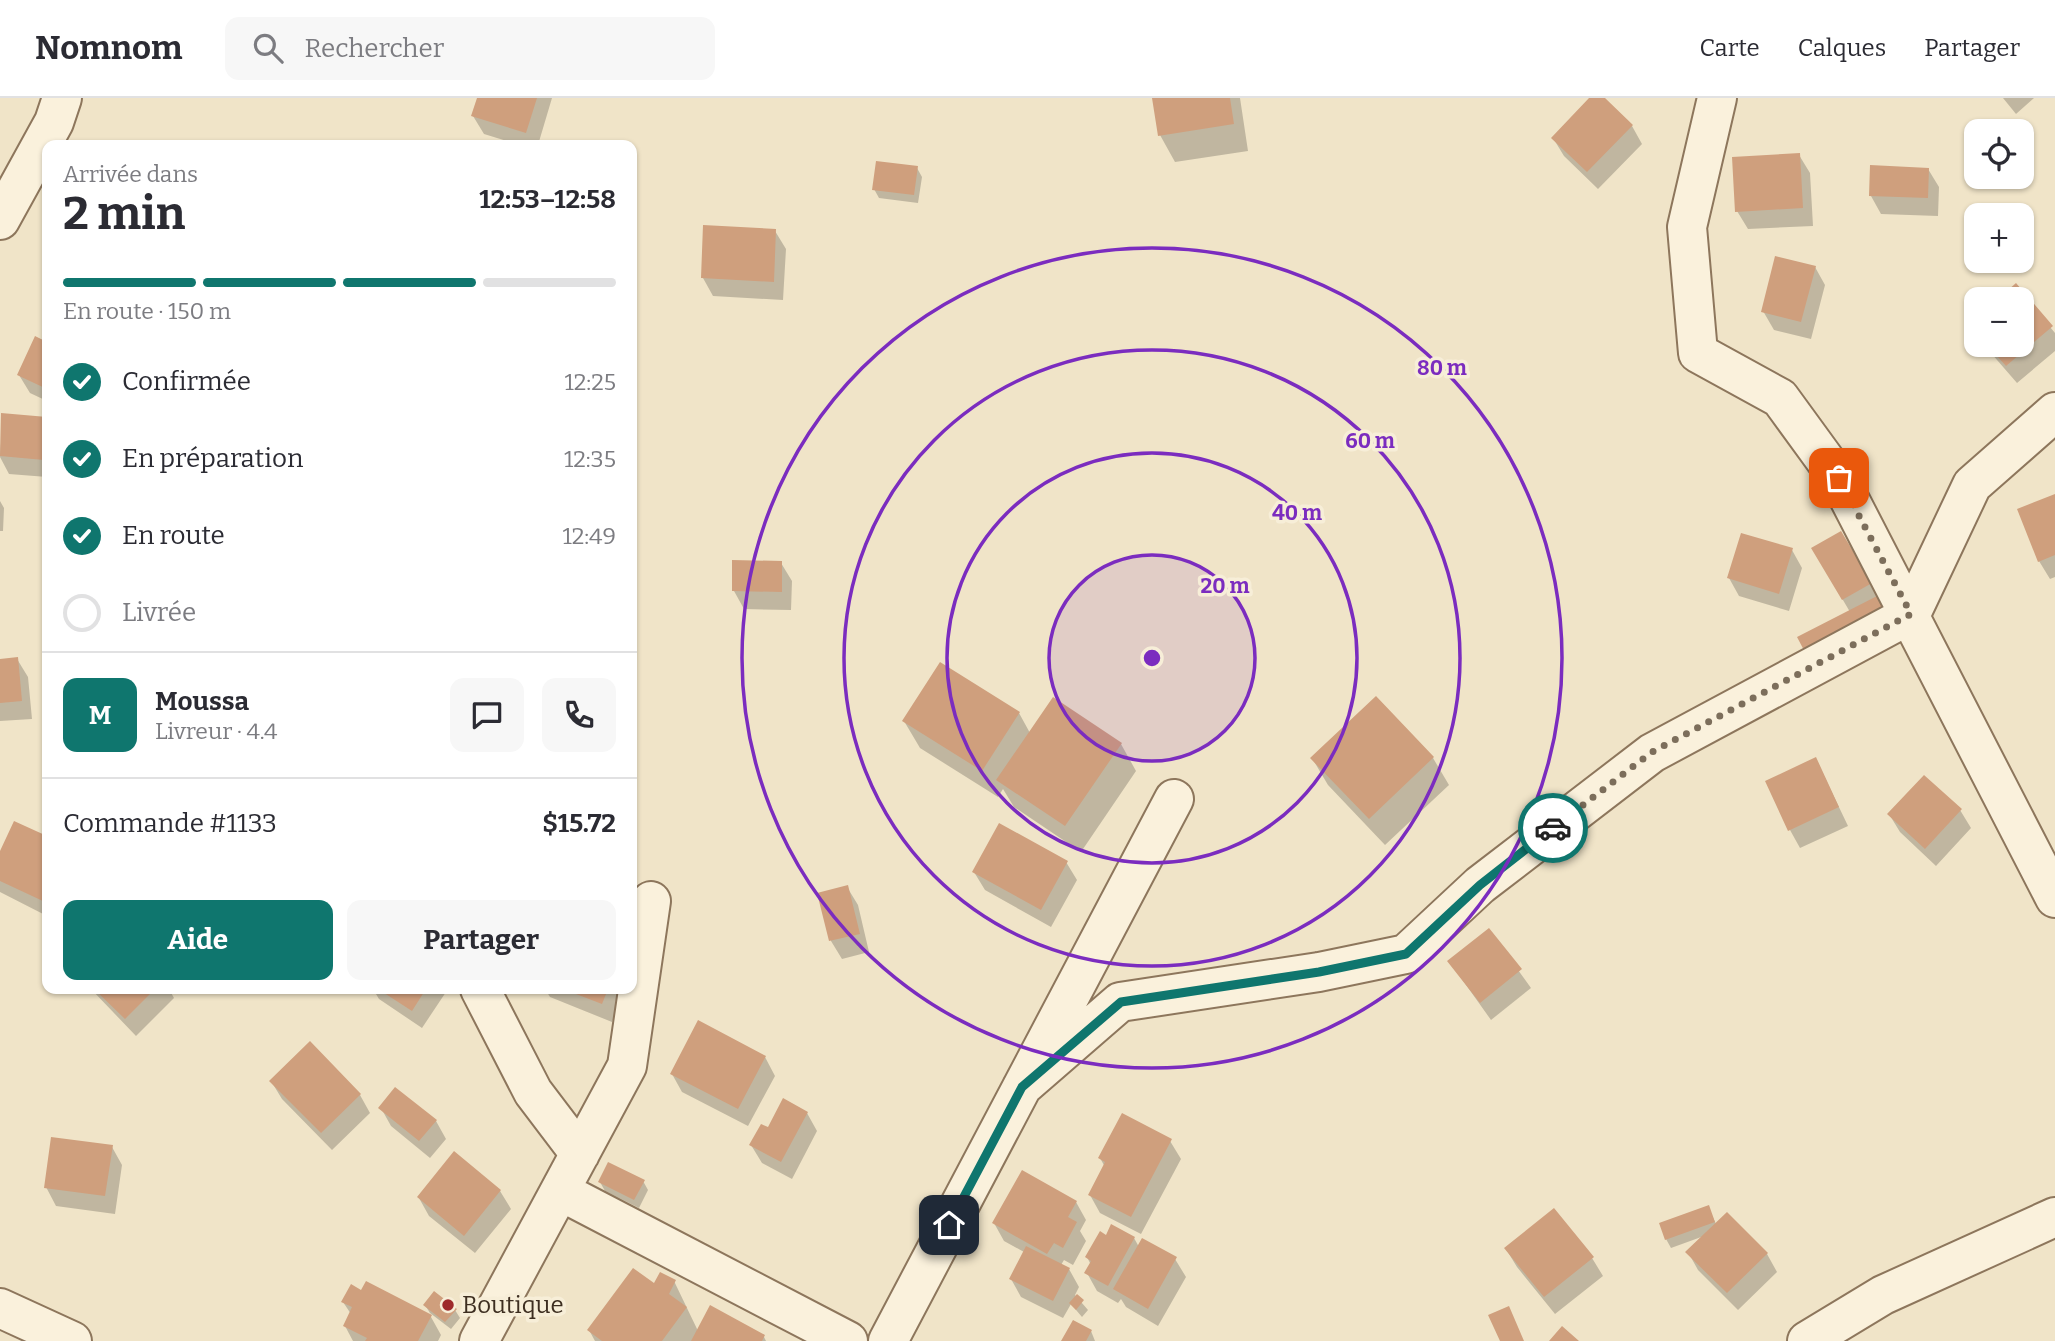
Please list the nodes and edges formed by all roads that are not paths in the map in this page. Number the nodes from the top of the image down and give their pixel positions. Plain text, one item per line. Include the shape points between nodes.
1 (62, 98) edge
2 (1717, 98) edge
3 (44, 140) edge
4 (42, 144) edge
5 (0, 220) edge
6 (2055, 412) edge
7 (1911, 614) junction
8 (1174, 799) dead end
9 (2055, 898) edge
10 (651, 901) dead end
11 (483, 994) edge
12 (1022, 1087) junction
13 (580, 1154) junction
14 (561, 1191) junction
15 (2055, 1217) edge
16 (0, 1308) edge
17 (72, 1341) edge
18 (479, 1341) edge
19 (848, 1341) edge
20 (888, 1341) edge
21 (1807, 1341) edge

1 - 3 street
2 - 7 street via 1687,227 1698,353 1780,398 1839,478
4 - 5 street
6 - 7 street via 1972,485
7 - 9 street
7 - 12 street via 1652,752 1480,885 1406,954 1121,1002
8 - 12 street
10 - 13 street via 627,1066
11 - 13 street via 533,1092
12 - 20 street
13 - 14 street
14 - 18 street
14 - 19 street
15 - 21 street via 1883,1296
16 - 17 street

